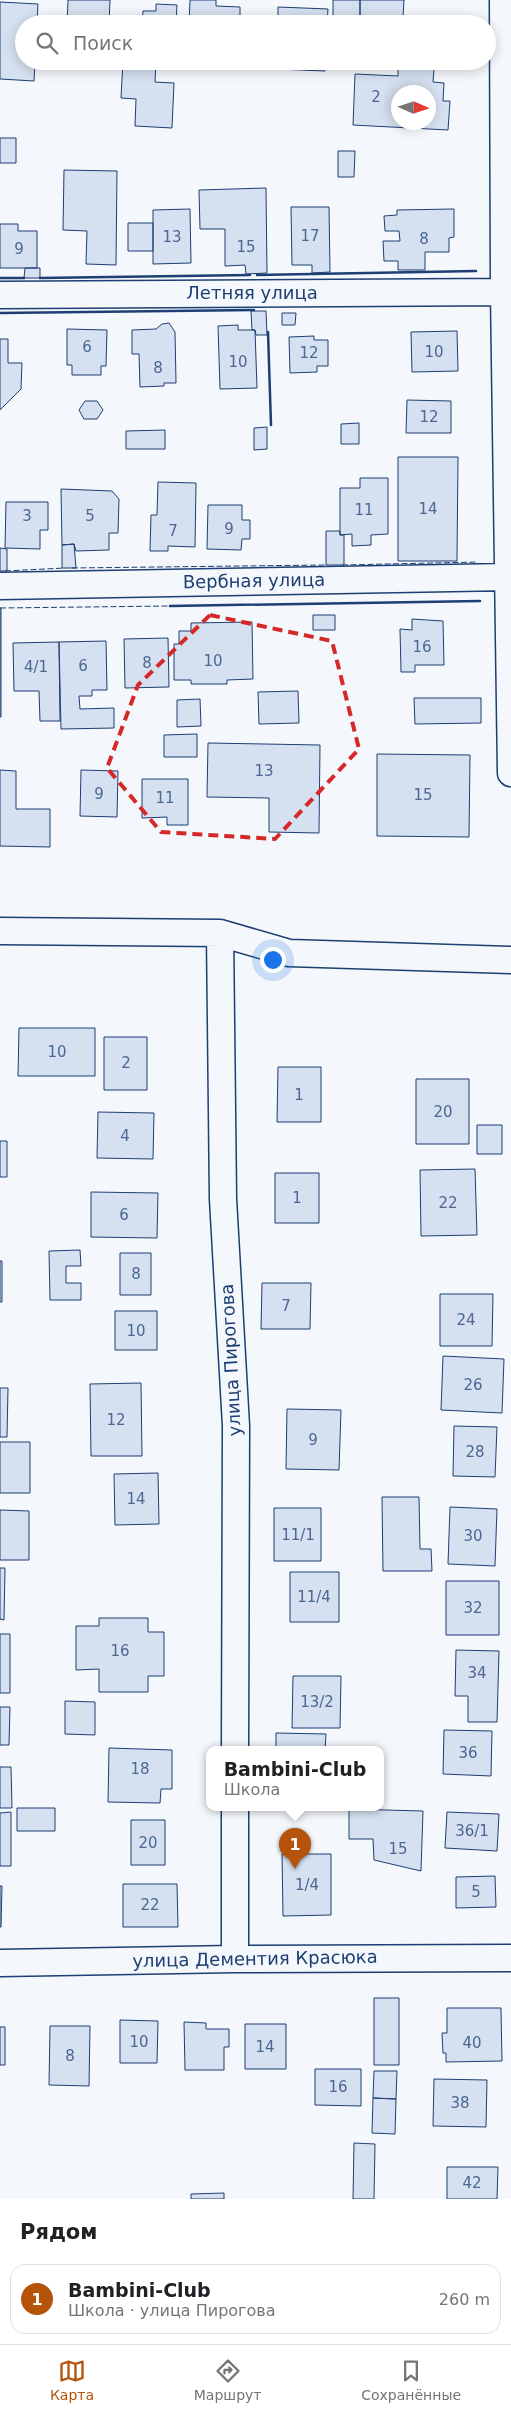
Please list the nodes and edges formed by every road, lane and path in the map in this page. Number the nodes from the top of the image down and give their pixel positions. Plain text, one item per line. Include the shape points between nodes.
1 (504, 0) edge
2 (504, 292) junction
3 (0, 294) edge
4 (508, 577) junction
5 (0, 586) edge
6 (511, 773) edge
7 (0, 931) edge
8 (220, 933) junction
9 (511, 960) edge
10 (235, 1746) edge
11 (235, 1811) edge
12 (511, 1958) edge
13 (235, 1959) junction
14 (0, 1963) edge

1 - 2 street
2 - 3 street, Летняя улица
2 - 4 street
4 - 5 street, Вербная улица
4 - 6 street
7 - 8 street
8 - 9 street via 289,953
8 - 10 street, улица Пирогова via 222,1199 236,1426
11 - 13 street
12 - 13 street, улица Дементия Красюка
13 - 14 street, улица Дементия Красюка

